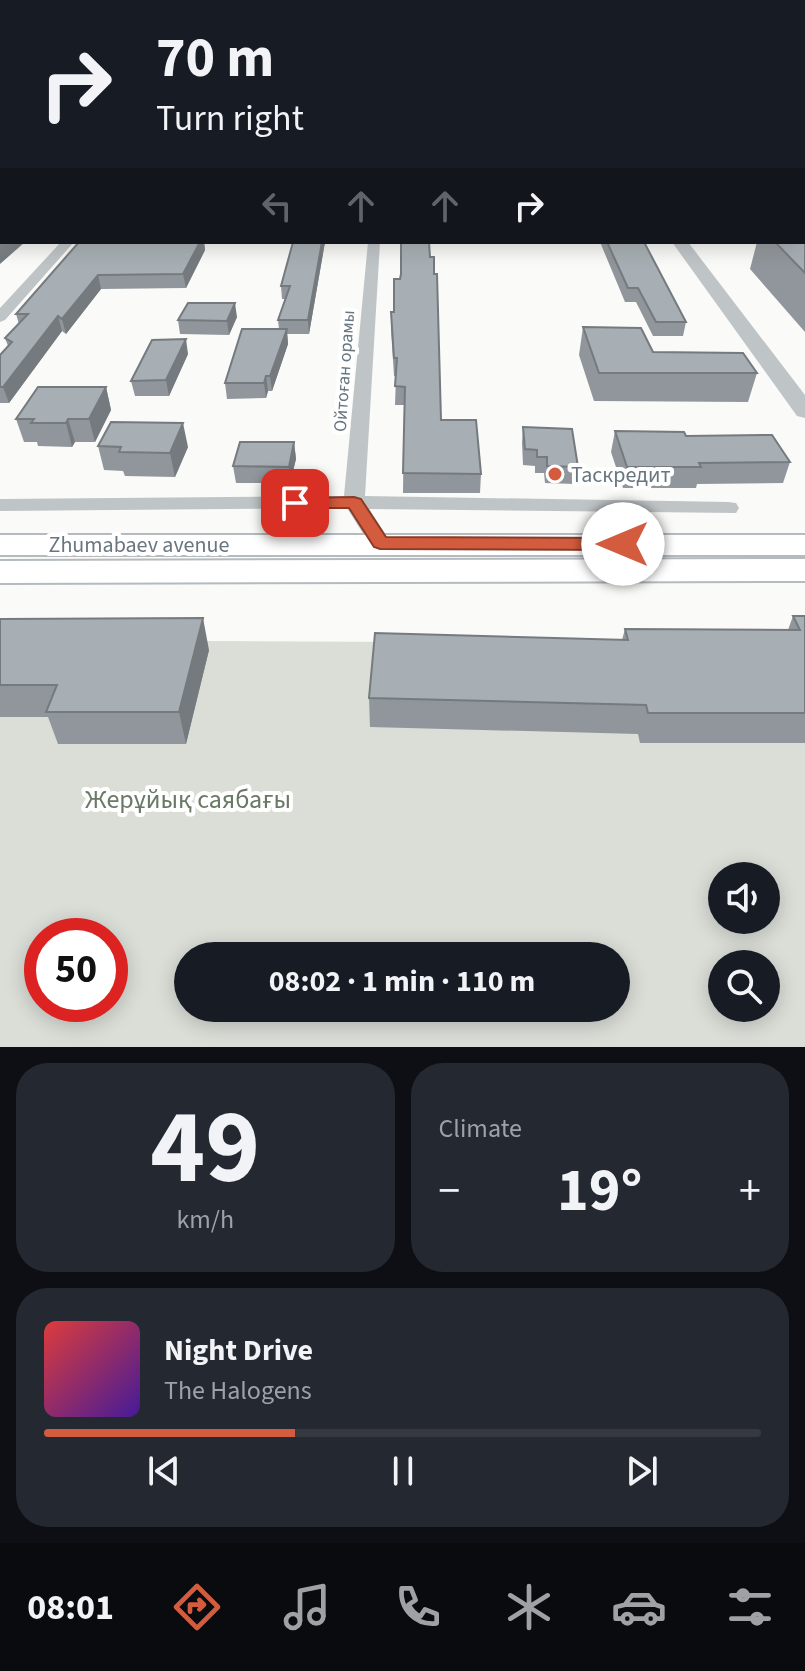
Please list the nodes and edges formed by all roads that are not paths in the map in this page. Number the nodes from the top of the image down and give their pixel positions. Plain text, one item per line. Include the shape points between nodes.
1 (66, 244) edge
2 (374, 244) edge
3 (681, 244) edge
4 (0, 317) edge
5 (805, 411) edge
6 (354, 502) junction
7 (0, 505) edge
8 (728, 508) dead end
9 (380, 543) junction
10 (0, 545) edge
11 (805, 545) edge
12 (805, 570) edge
13 (0, 572) edge

1 - 4 street
2 - 6 street, Ойтоған орамы
3 - 5 street
6 - 7 street
6 - 8 street
6 - 9 street
9 - 10 main road, Zhumabaev avenue
9 - 11 main road, Zhumabaev avenue
12 - 13 main road, Zhumabaev avenue

